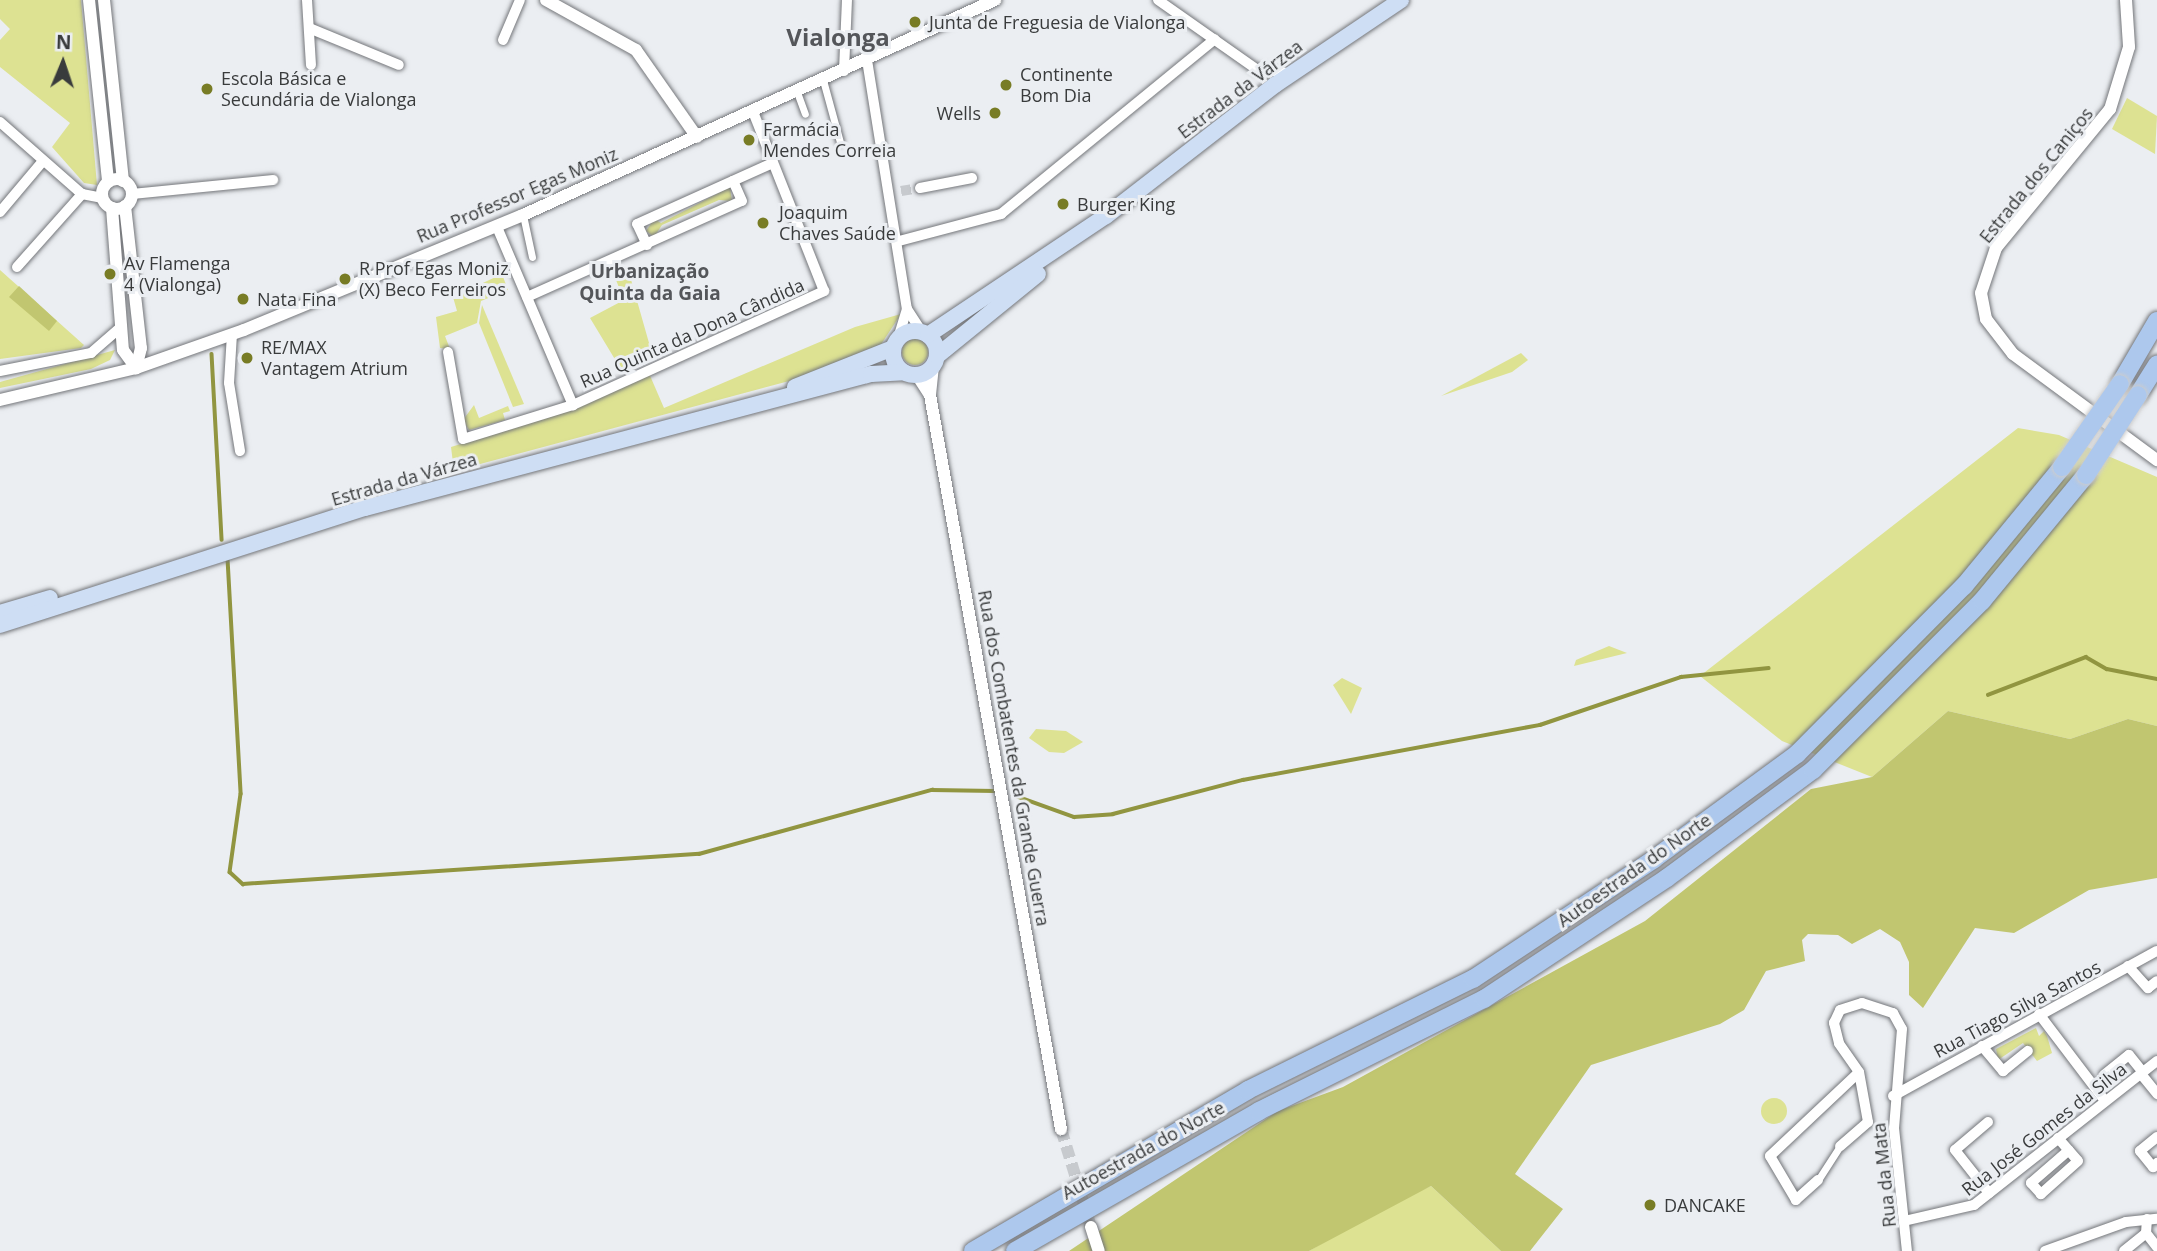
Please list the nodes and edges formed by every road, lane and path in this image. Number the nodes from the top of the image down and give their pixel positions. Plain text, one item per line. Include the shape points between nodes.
1 (89, 0) edge
2 (104, 0) edge
3 (307, 0) edge
4 (520, 0) edge
5 (847, 0) edge
6 (995, 0) edge
7 (1158, 0) edge
8 (1401, 0) edge
9 (2126, 0) edge
10 (554, 2) edge
11 (309, 28) junction
12 (1215, 39) junction
13 (503, 40) dead end
14 (867, 60) junction
15 (311, 65) dead end
16 (399, 65) dead end
17 (1256, 69) junction
18 (1296, 70) junction
19 (844, 71) junction
20 (822, 80) junction
21 (797, 92) junction
22 (1259, 97) junction
23 (753, 112) junction
24 (805, 114) dead end
25 (0, 122) edge
26 (697, 137) junction
27 (840, 142) dead end
28 (43, 161) junction
29 (773, 163) junction
30 (972, 178) dead end
31 (273, 180) dead end
32 (123, 181) junction
33 (733, 181) junction
34 (108, 182) junction
35 (920, 188) tunnel mouth
36 (82, 194) junction
37 (132, 194) junction
38 (103, 198) junction
39 (119, 207) junction
40 (0, 212) edge
41 (523, 215) junction
42 (1107, 216) junction
43 (497, 227) junction
44 (899, 241) junction
45 (646, 245) junction
46 (533, 257) dead end
47 (17, 267) dead end
48 (527, 297) junction
49 (906, 309) junction
50 (2157, 321) edge
51 (121, 327) junction
52 (232, 334) junction
53 (925, 334) junction
54 (895, 345) junction
55 (141, 348) junction
56 (123, 350) junction
57 (448, 352) dead end
58 (161, 360) junction
59 (935, 361) junction
60 (2157, 364) edge
61 (136, 368) junction
62 (0, 371) edge
63 (911, 373) junction
64 (110, 375) junction
65 (929, 395) junction
66 (0, 400) edge
67 (573, 405) junction
68 (690, 420) junction
69 (240, 451) dead end
70 (2157, 460) edge
71 (131, 582) junction
72 (0, 613) edge
73 (0, 625) edge
74 (2157, 951) edge
75 (2128, 967) junction
76 (2157, 981) edge
77 (2039, 1014) junction
78 (1982, 1046) junction
79 (2028, 1051) dead end
80 (2157, 1061) edge
81 (1859, 1072) junction
82 (2142, 1073) junction
83 (2104, 1076) dead end
84 (2157, 1094) edge
85 (1893, 1096) junction
86 (2105, 1101) junction
87 (1988, 1122) dead end
88 (1061, 1129) tunnel mouth
89 (2157, 1137) edge
90 (2059, 1138) junction
91 (1840, 1146) joint
92 (2069, 1150) junction
93 (2157, 1163) edge
94 (1818, 1180) joint
95 (1989, 1193) junction
96 (2152, 1219) edge
97 (1904, 1221) junction
98 (1091, 1227) tunnel mouth
99 (2146, 1233) junction
100 (2156, 1249) edge
101 (973, 1251) edge
102 (1015, 1251) edge
103 (1099, 1251) edge
104 (1907, 1251) edge
105 (2045, 1251) edge
106 (2124, 1251) edge

1 - 34 street
2 - 32 street
3 - 11 street
4 - 13 street
5 - 19 street
6 - 14 street, Rua Professor Egas Moniz
7 - 12 street
8 - 18 main road, Estrada da Várzea
9 - 70 street, Estrada dos Caniços via 2129,47 2110,109 1996,248 1981,293 1986,319 2013,354
10 - 26 street via 636,50
11 - 15 street
11 - 16 street
12 - 17 street
12 - 44 street via 1000,214
14 - 19 street, Rua Professor Egas Moniz
14 - 44 street via 895,191
17 - 18 street via 1278,75
17 - 22 street via 1262,80
18 - 22 main road, Estrada da Várzea
19 - 20 street, Rua Professor Egas Moniz
20 - 21 street, Rua Professor Egas Moniz
20 - 27 street
21 - 23 street, Rua Professor Egas Moniz
21 - 24 street
22 - 42 main road, Estrada da Várzea
23 - 26 street, Rua Professor Egas Moniz
23 - 29 street
25 - 28 street
26 - 41 street, Rua Professor Egas Moniz
28 - 36 street
28 - 40 street
29 - 33 street
29 - 67 street, Rua Quinta da Dona Cândida via 824,291
30 - 35 street
31 - 37 street
32 - 34 street
32 - 37 street
33 - 45 street via 742,201
33 - 45 street via 637,224
34 - 38 street
36 - 38 street
36 - 47 street
37 - 39 street
38 - 39 street
39 - 51 street
39 - 55 street
41 - 43 street, Rua Professor Egas Moniz
41 - 46 street
42 - 53 main road, Estrada da Várzea
42 - 59 main road, Estrada da Várzea
43 - 48 street
43 - 52 street, Rua Professor Egas Moniz
44 - 49 street
45 - 48 street
48 - 67 street
49 - 53 street
49 - 54 street
50 - 101 highway, Autoestrada do Norte, bridge via 2062,467 1964,586 1797,754 1654,859 1473,979 1248,1090
51 - 56 street
51 - 62 street via 91,353
52 - 58 street, Rua Professor Egas Moniz
52 - 69 street via 229,383
53 - 54 main road, Estrada da Várzea
53 - 59 main road
54 - 63 main road
54 - 68 main road, Estrada da Várzea
55 - 58 street
55 - 61 street
56 - 61 street
56 - 64 street
57 - 67 street, Rua Quinta da Dona Cândida via 463,439
58 - 61 street, Rua Professor Egas Moniz
59 - 63 main road, Estrada da Várzea
59 - 65 street, Rua dos Combatentes da Grande Guerra
60 - 102 highway, Autoestrada do Norte, bridge via 2086,475 1982,601 1813,770 1667,878 1484,999 1259,1111
61 - 64 street, Rua Professor Egas Moniz
63 - 65 street, Rua dos Combatentes da Grande Guerra
63 - 68 main road, Estrada da Várzea
64 - 66 street, Rua Professor Egas Moniz
65 - 88 street, Rua dos Combatentes da Grande Guerra
68 - 71 main road, Estrada da Várzea via 365,508
71 - 72 main road, Estrada da Várzea
71 - 73 main road, Estrada da Várzea
74 - 75 street, Rua Tiago Silva Santos
75 - 76 street via 2148,988
75 - 77 street, Rua Tiago Silva Santos
77 - 78 street, Rua Tiago Silva Santos
77 - 86 street
78 - 79 street via 2003,1071
78 - 85 street, Rua Tiago Silva Santos
80 - 82 street, Rua José Gomes da Silva
81 - 85 street, Rua da Mata via 1839,1043 1834,1023 1840,1010 1861,1003 1893,1013 1902,1029
81 - 91 street via 1868,1122
81 - 94 street via 1770,1156 1796,1200
82 - 83 street via 2129,1055
82 - 84 street
82 - 86 street, Rua José Gomes da Silva
85 - 97 street, Rua da Mata
86 - 90 street, Rua José Gomes da Silva
87 - 95 street via 1955,1150
89 - 93 street via 2140,1151 2153,1167
90 - 92 street
90 - 95 street, Rua José Gomes da Silva
91 - 94 street
92 - 92 street via 2078,1161 2040,1194 2031,1183
95 - 97 street, Rua José Gomes da Silva via 1965,1210
96 - 99 street
96 - 105 street via 2071,1238
97 - 104 street, Rua da Mata
98 - 103 street
99 - 100 street
99 - 106 street

